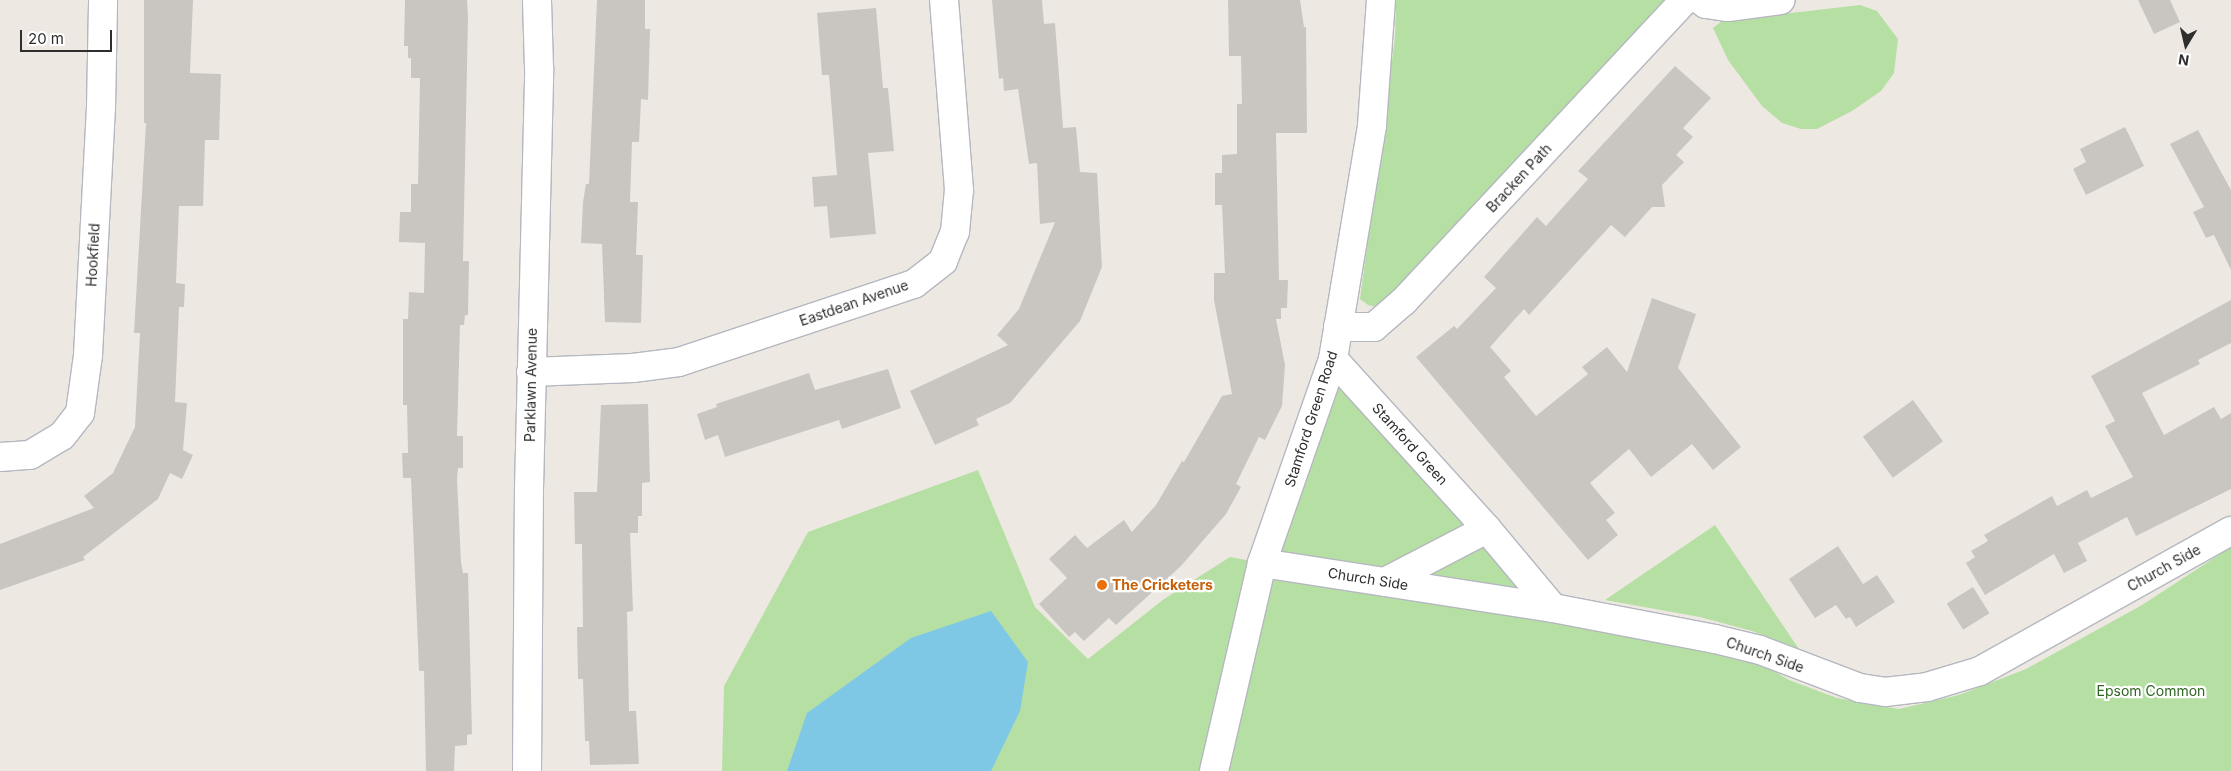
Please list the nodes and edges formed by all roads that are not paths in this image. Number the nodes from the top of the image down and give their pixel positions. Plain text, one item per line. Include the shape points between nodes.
1 (103, 0) edge
2 (537, 0) edge
3 (944, 0) edge
4 (1381, 0) edge
5 (1685, 0) edge
6 (1700, 0) edge
7 (1781, 0) edge
8 (1338, 327) junction
9 (1333, 359) junction
10 (531, 372) junction
11 (0, 457) edge
12 (1487, 530) junction
13 (2231, 531) edge
14 (1262, 563) junction
15 (1385, 582) junction
16 (1553, 608) junction
17 (527, 771) edge
18 (1214, 771) edge

1 - 11 street, Hookfield via 101,108 88,345 80,414 62,436 30,455
2 - 10 street, Parklawn Avenue via 539,68
3 - 10 street, Eastdean Avenue via 959,190 955,232 943,261 914,284 679,362 633,368
4 - 8 street, Stamford Green Road via 1372,125
5 - 8 street, Bracken Path via 1404,301 1374,327
6 - 7 street via 1728,7
8 - 9 street, Stamford Green Road
9 - 12 street, Stamford Green
9 - 14 street, Stamford Green Road
10 - 17 street, Parklawn Avenue
12 - 15 street
12 - 16 street, Stamford Green
13 - 16 street, Church Side via 1980,671 1927,687 1885,692 1860,688 1760,650
14 - 15 street, Church Side
14 - 18 street, Stamford Green Road
15 - 16 street, Church Side

